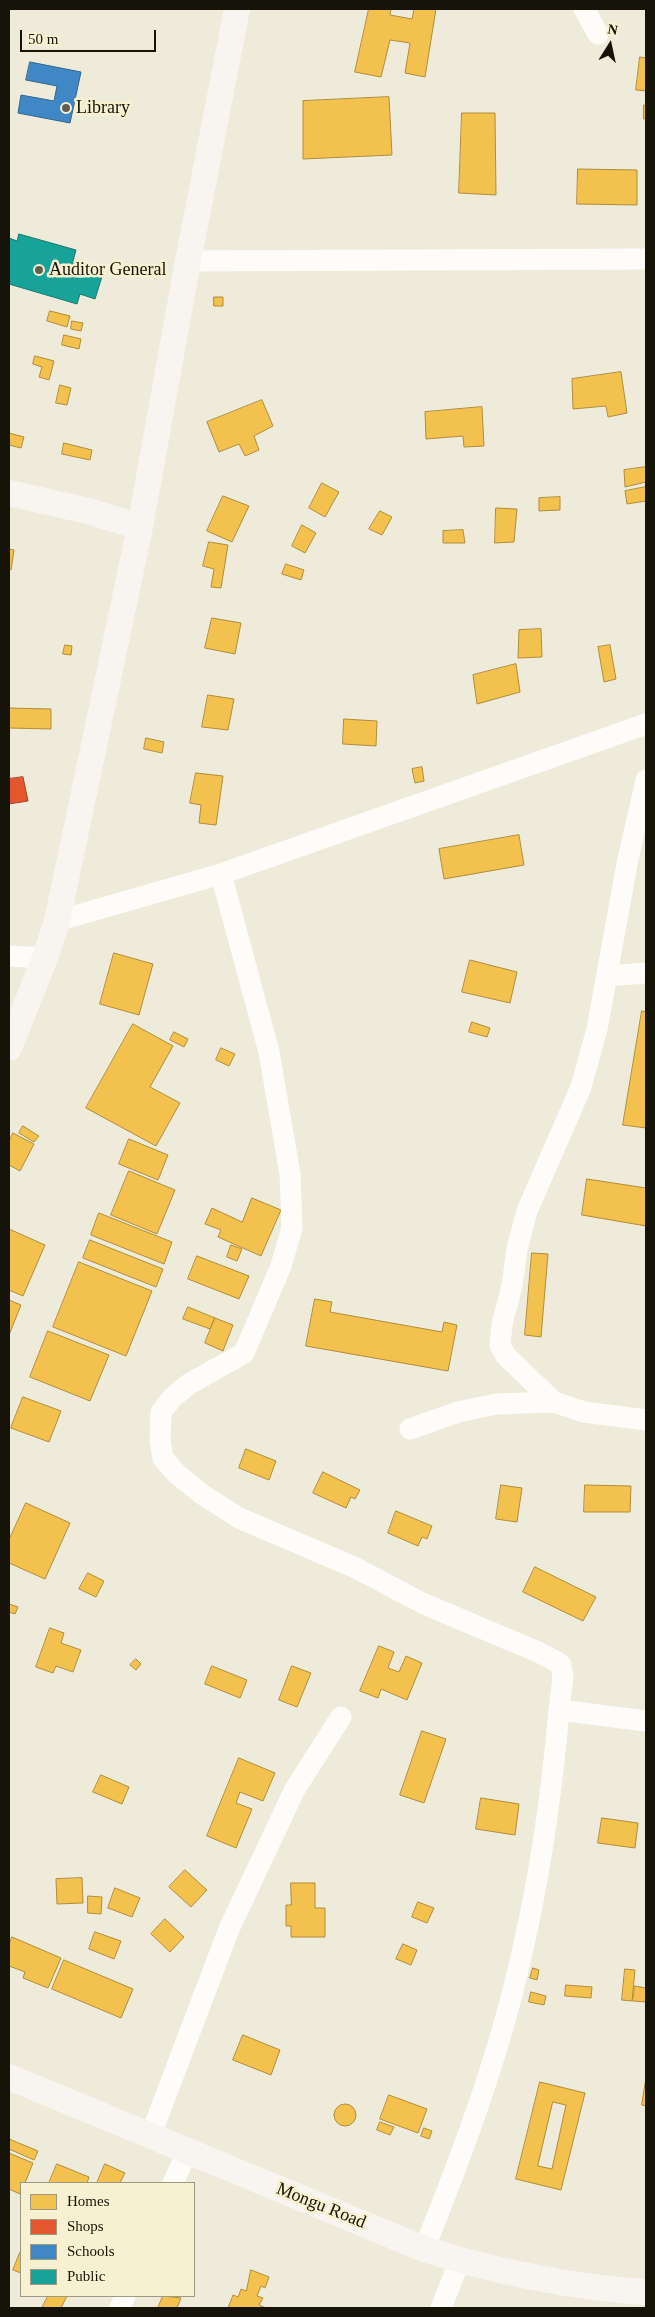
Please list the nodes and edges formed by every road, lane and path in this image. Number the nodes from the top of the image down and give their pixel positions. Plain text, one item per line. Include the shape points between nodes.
1 (237, 9) edge
2 (584, 9) edge
3 (598, 34) dead end
4 (646, 258) edge
5 (188, 261) junction
6 (9, 493) edge
7 (140, 527) junction
8 (646, 724) edge
9 (646, 780) edge
10 (221, 874) junction
11 (57, 921) junction
12 (9, 956) edge
13 (45, 958) junction
14 (646, 973) edge
15 (607, 976) junction
16 (9, 1048) edge
17 (554, 1402) junction
18 (646, 1420) edge
19 (410, 1429) dead end
20 (560, 1710) junction
21 (341, 1716) dead end
22 (646, 1721) edge
23 (9, 2076) edge
24 (150, 2137) junction
25 (187, 2152) junction
26 (173, 2182) edge
27 (424, 2249) junction
28 (460, 2260) junction
29 (646, 2292) edge
30 (441, 2308) edge

1 - 5 main road
2 - 3 street
4 - 5 street
5 - 7 main road
6 - 7 main road
7 - 11 main road
8 - 10 street
9 - 15 street
10 - 11 street
10 - 20 street via 268,1052 290,1174 292,1228 281,1266 244,1353 189,1384 161,1412 163,1458 200,1493 239,1518 356,1568 422,1603 557,1662 561,1665 563,1677
11 - 13 main road
12 - 13 street
13 - 16 main road
14 - 15 street
15 - 17 street via 581,1086 527,1211 502,1324 500,1345 506,1356
17 - 18 street via 584,1412
17 - 19 street via 496,1404 458,1412
20 - 22 street
20 - 27 street via 548,1812 521,1958 480,2097
21 - 24 street via 296,1789 229,1929
23 - 24 main road, Mongu Road
24 - 25 main road, Mongu Road
25 - 26 street
25 - 27 main road, Mongu Road
27 - 28 main road, Mongu Road
28 - 29 main road, Mongu Road via 519,2274
28 - 30 street

